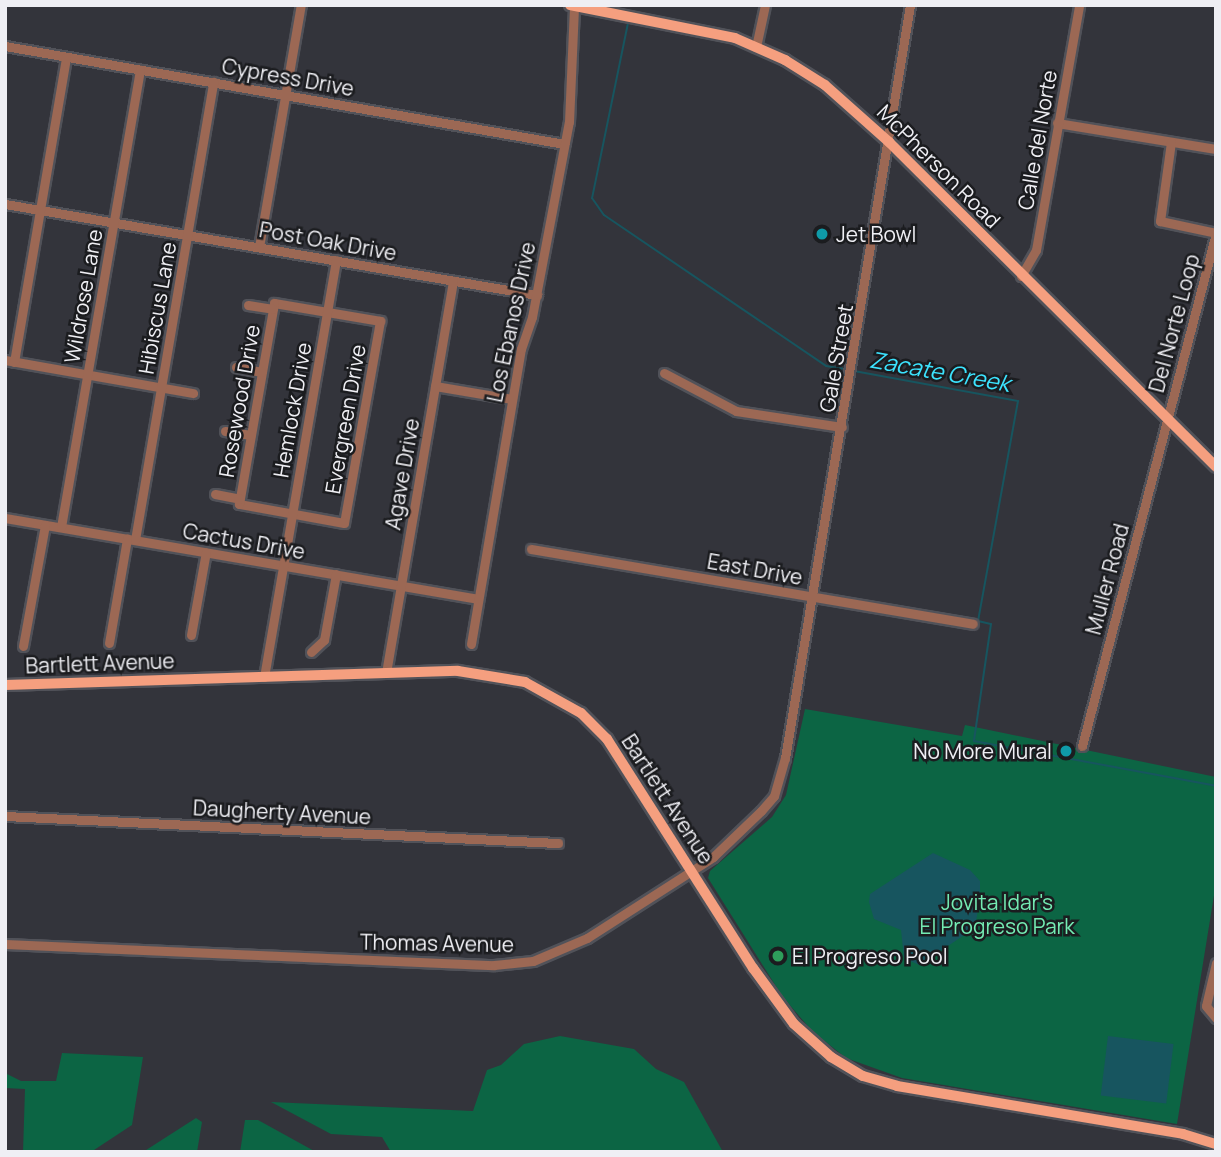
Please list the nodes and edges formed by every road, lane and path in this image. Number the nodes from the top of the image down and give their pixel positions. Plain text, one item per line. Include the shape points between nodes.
1 (301, 5) edge
2 (765, 5) edge
3 (910, 5) edge
4 (1079, 5) edge
5 (572, 6) edge
6 (5, 46) edge
7 (756, 47) junction
8 (66, 57) junction
9 (140, 70) junction
10 (213, 82) junction
11 (286, 94) junction
12 (1057, 123) junction
13 (889, 142) junction
14 (1171, 142) junction
15 (564, 144) junction
16 (1216, 149) edge
17 (5, 204) edge
18 (40, 210) junction
19 (114, 222) junction
20 (1216, 233) edge
21 (187, 235) junction
22 (259, 247) junction
23 (336, 260) junction
24 (1021, 276) junction
25 (453, 281) junction
26 (537, 295) junction
27 (248, 304) dead end
28 (274, 306) junction
29 (327, 312) junction
30 (10, 361) edge
31 (236, 367) dead end
32 (262, 372) junction
33 (664, 373) dead end
34 (88, 374) junction
35 (435, 386) junction
36 (161, 387) junction
37 (193, 393) dead end
38 (512, 399) junction
39 (1167, 422) junction
40 (842, 427) junction
41 (225, 431) dead end
42 (251, 435) junction
43 (1216, 467) edge
44 (215, 494) dead end
45 (240, 502) junction
46 (292, 514) junction
47 (5, 518) edge
48 (45, 524) junction
49 (61, 527) junction
50 (131, 539) junction
51 (531, 549) dead end
52 (206, 552) junction
53 (283, 566) junction
54 (336, 574) junction
55 (400, 586) junction
56 (813, 597) junction
57 (477, 599) junction
58 (973, 624) dead end
59 (191, 635) dead end
60 (108, 642) dead end
61 (471, 645) dead end
62 (23, 646) dead end
63 (311, 652) dead end
64 (386, 673) junction
65 (264, 677) junction
66 (5, 685) edge
67 (792, 717) joint
68 (1082, 746) dead end
69 (5, 816) edge
70 (558, 843) dead end
71 (691, 870) junction
72 (5, 944) edge
73 (1216, 963) edge
74 (1216, 1018) edge
75 (1216, 1144) edge

1 - 11 street
2 - 7 street
3 - 13 street, Gale Street
4 - 12 street, Calle del Norte
5 - 7 main road, McPherson Road via 713,32
5 - 15 street, Los Ebanos Drive via 573,77
6 - 8 street, Cypress Drive
7 - 13 main road, McPherson Road via 825,85
8 - 9 street, Cypress Drive
8 - 18 street
9 - 10 street, Cypress Drive
9 - 19 street, Wildrose Lane
10 - 11 street, Cypress Drive
10 - 21 street, Hibiscus Lane
11 - 15 street, Cypress Drive
11 - 22 street
12 - 14 street
12 - 24 street, Calle del Norte via 1036,250
13 - 24 main road, McPherson Road
13 - 40 street, Gale Street
14 - 16 street
14 - 20 street via 1160,221
15 - 26 street, Los Ebanos Drive
17 - 18 street, Post Oak Drive
18 - 19 street, Post Oak Drive
18 - 30 street
19 - 21 street, Post Oak Drive
19 - 34 street, Wildrose Lane
20 - 39 street, Del Norte Loop
21 - 22 street, Post Oak Drive
21 - 36 street, Hibiscus Lane
22 - 23 street, Post Oak Drive
23 - 25 street, Post Oak Drive
23 - 29 street, Hemlock Drive
24 - 39 main road, McPherson Road
25 - 26 street, Post Oak Drive
25 - 35 street, Agave Drive
26 - 38 street, Los Ebanos Drive
27 - 28 street
28 - 29 street
28 - 32 street, Rosewood Drive
29 - 46 street, Hemlock Drive
29 - 46 street, Evergreen Drive via 380,321 344,523
30 - 34 street
31 - 32 street
32 - 42 street, Rosewood Drive
33 - 40 street via 736,411
34 - 36 street
34 - 49 street, Wildrose Lane
35 - 38 street
35 - 55 street, Agave Drive
36 - 37 street
36 - 50 street, Hibiscus Lane
38 - 57 street, Los Ebanos Drive
39 - 43 main road, McPherson Road
39 - 68 street, Muller Road
40 - 56 street, Gale Street
41 - 42 street
42 - 45 street, Rosewood Drive
44 - 45 street
45 - 46 street
46 - 53 street, Hemlock Drive
47 - 48 street, Cactus Drive
48 - 49 street, Cactus Drive
48 - 62 street
49 - 50 street, Cactus Drive
50 - 52 street, Cactus Drive
50 - 60 street, Hibiscus Lane
51 - 56 street, East Drive
52 - 53 street, Cactus Drive
52 - 59 street
53 - 54 street, Cactus Drive
53 - 65 street, Hemlock Drive
54 - 55 street, Cactus Drive
54 - 63 street via 324,640
55 - 57 street, Cactus Drive
55 - 64 street, Agave Drive
56 - 58 street, East Drive
56 - 67 street, Gale Street
57 - 61 street, Los Ebanos Drive
64 - 65 main road, Bartlett Avenue
64 - 71 main road, Bartlett Avenue via 484,673 525,682 553,695 580,713 621,757
65 - 66 main road, Bartlett Avenue
67 - 71 street, Thomas Avenue via 774,796 713,857
69 - 70 street, Daugherty Avenue
71 - 72 street, Thomas Avenue via 569,948 514,964
71 - 75 main road, Bartlett Avenue via 794,1024 831,1058 863,1076 897,1086 1183,1134
73 - 74 street via 1206,1006

